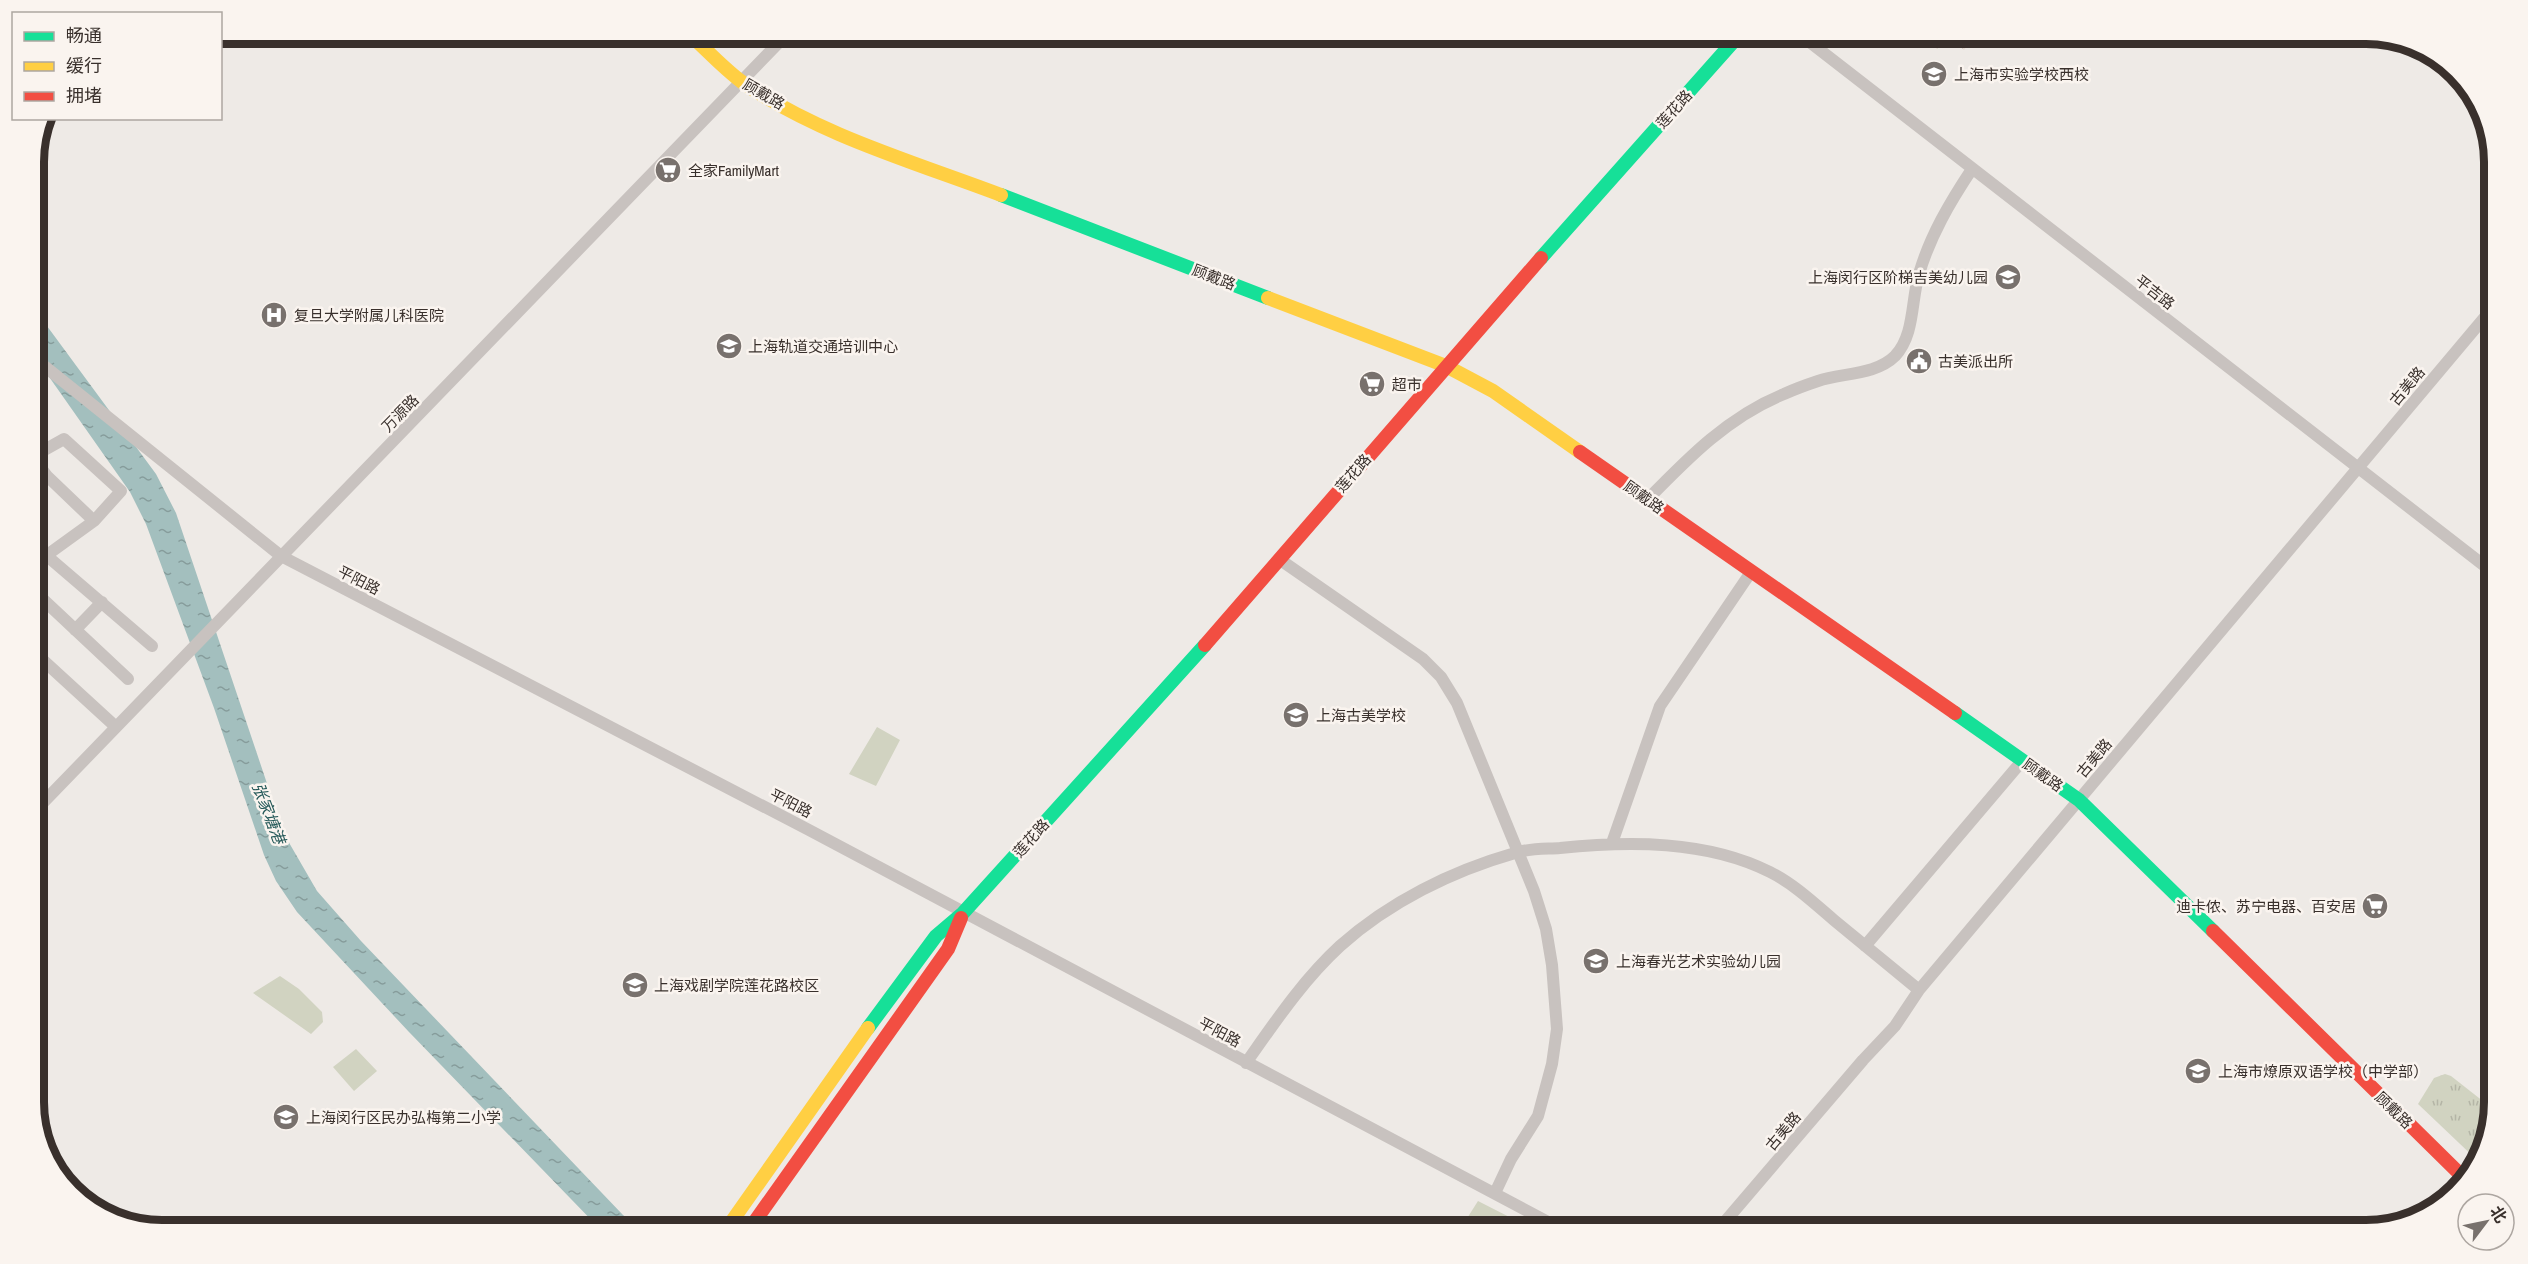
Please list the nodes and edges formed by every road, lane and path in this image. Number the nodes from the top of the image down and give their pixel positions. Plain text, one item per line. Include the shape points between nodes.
1 (700, 44) edge
2 (777, 44) edge
3 (1731, 44) edge
4 (1812, 44) edge
5 (741, 81) junction
6 (1972, 169) junction
7 (2484, 318) edge
8 (44, 366) edge
9 (1446, 366) junction
10 (44, 447) edge
11 (2357, 469) junction
12 (44, 472) edge
13 (1648, 499) junction
14 (94, 521) junction
15 (44, 553) edge
16 (47, 555) junction
17 (281, 556) junction
18 (1279, 558) junction
19 (2484, 566) edge
20 (1750, 572) junction
21 (44, 600) edge
22 (102, 602) junction
23 (75, 630) junction
24 (153, 646) dead end
25 (44, 661) edge
26 (128, 679) dead end
27 (116, 727) junction
28 (2022, 761) junction
29 (2079, 800) junction
30 (44, 802) edge
31 (1612, 843) junction
32 (1518, 852) junction
33 (963, 913) junction
34 (1865, 946) junction
35 (1919, 990) junction
36 (1246, 1063) junction
37 (2460, 1174) edge
38 (1495, 1193) junction
39 (734, 1220) edge
40 (756, 1220) edge
41 (1545, 1220) edge
42 (1726, 1220) edge

1 - 5 main road, 顾戴路
2 - 5 street, 万源路
3 - 9 main road, 莲花路
4 - 6 street, 平吉路
5 - 9 main road, 顾戴路 via 839,133
5 - 17 street, 万源路
6 - 11 street, 平吉路
6 - 13 street via 1929,244 1918,275 1908,332 1894,356 1884,365 1818,381 1748,412 1699,448
7 - 11 street, 古美路
8 - 17 street, 平阳路
9 - 13 main road, 顾戴路 via 1493,391
9 - 18 main road, 莲花路
10 - 14 street via 64,439 121,491
11 - 19 street, 平吉路
11 - 29 street, 古美路
12 - 14 street
13 - 20 main road, 顾戴路
14 - 16 street
15 - 16 street
16 - 22 street
17 - 27 street, 万源路
17 - 33 street, 平阳路
18 - 32 street via 1423,658 1441,677 1457,703
18 - 33 main road, 莲花路
20 - 28 main road, 顾戴路
20 - 31 street via 1660,706
21 - 23 street
22 - 23 street
22 - 24 street
23 - 26 street
25 - 27 street
27 - 30 street, 万源路
28 - 29 main road, 顾戴路
28 - 34 street
29 - 35 street, 古美路
29 - 37 main road, 顾戴路
31 - 32 street
31 - 34 street via 1699,851 1748,863 1786,881
32 - 36 street via 1434,884 1341,945 1288,1004
32 - 38 street via 1546,929 1557,1029 1538,1116
33 - 36 street, 平阳路
33 - 39 main road, 莲花路 via 936,936
33 - 40 main road, 莲花路 via 948,949
34 - 35 street
35 - 42 street, 古美路 via 1895,1026
36 - 38 street, 平阳路
38 - 41 street, 平阳路

